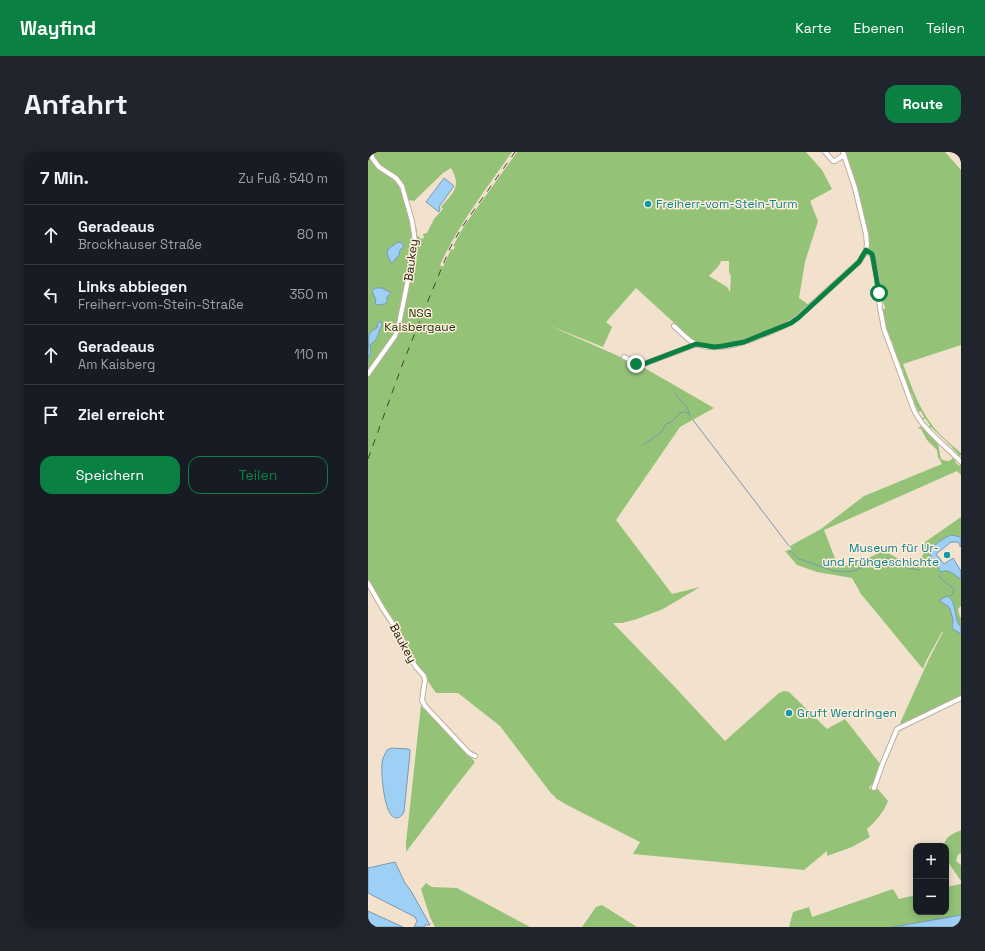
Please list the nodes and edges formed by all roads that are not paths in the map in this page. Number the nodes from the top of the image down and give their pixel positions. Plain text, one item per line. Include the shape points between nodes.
1 (370, 152) edge
2 (825, 152) edge
3 (843, 154) edge
4 (866, 250) junction
5 (674, 326) dead end
6 (696, 344) junction
7 (624, 357) dead end
8 (368, 374) edge
9 (961, 462) edge
10 (368, 583) edge
11 (961, 698) edge
12 (474, 756) dead end
13 (874, 788) dead end

1 - 8 street, Baukey via 379,167 396,178 402,186 415,242 395,336
2 - 3 street via 833,161
3 - 4 street via 862,216
4 - 6 street via 859,262 791,323 732,345 714,347
4 - 9 street via 873,258 884,329 914,410 928,429
5 - 6 street
6 - 7 street via 641,365
10 - 12 street, Baukey via 408,654 424,676 422,700 425,706 468,753
11 - 13 street via 897,729

